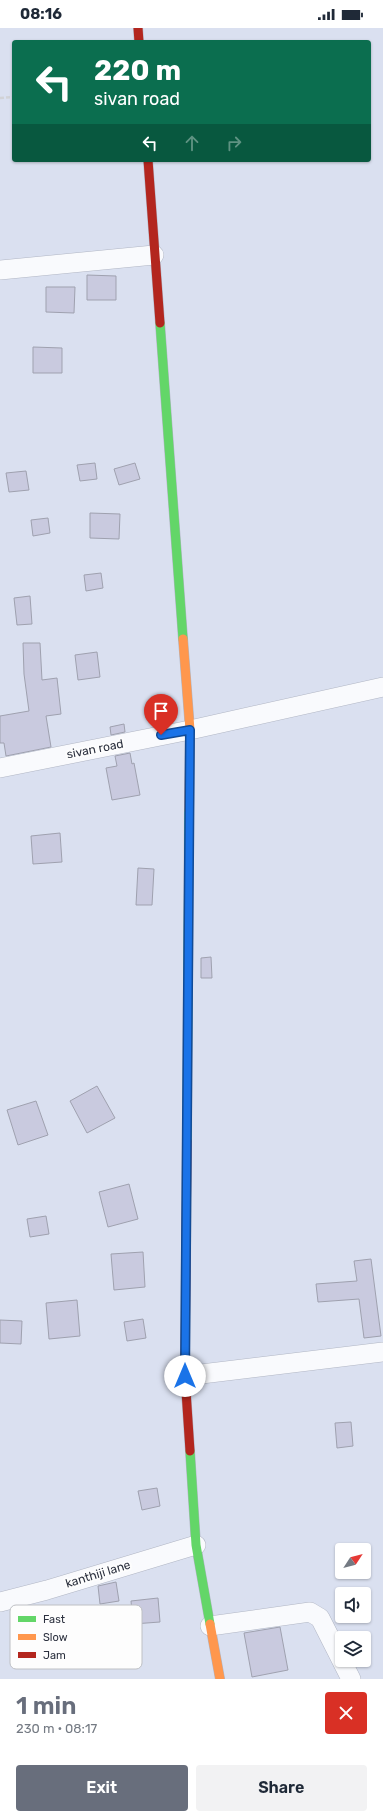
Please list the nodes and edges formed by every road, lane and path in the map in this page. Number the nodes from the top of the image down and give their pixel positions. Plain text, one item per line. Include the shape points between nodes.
1 (138, 28) edge
2 (139, 40) edge
3 (12, 97) edge
4 (0, 98) edge
5 (148, 162) edge
6 (154, 255) junction
7 (0, 270) edge
8 (383, 687) edge
9 (190, 730) junction
10 (0, 768) edge
11 (383, 1352) edge
12 (185, 1376) junction
13 (196, 1545) junction
14 (0, 1602) edge
15 (210, 1626) junction
16 (220, 1679) edge
17 (351, 1679) edge

1 - 2 street
3 - 4 path
5 - 6 street
6 - 7 street
6 - 9 street
8 - 9 street, sivan road
9 - 10 street, sivan road
9 - 12 street
11 - 12 street
12 - 13 street
13 - 14 street, kanthiji lane
13 - 15 street
15 - 16 street
15 - 17 street via 310,1612 320,1618

